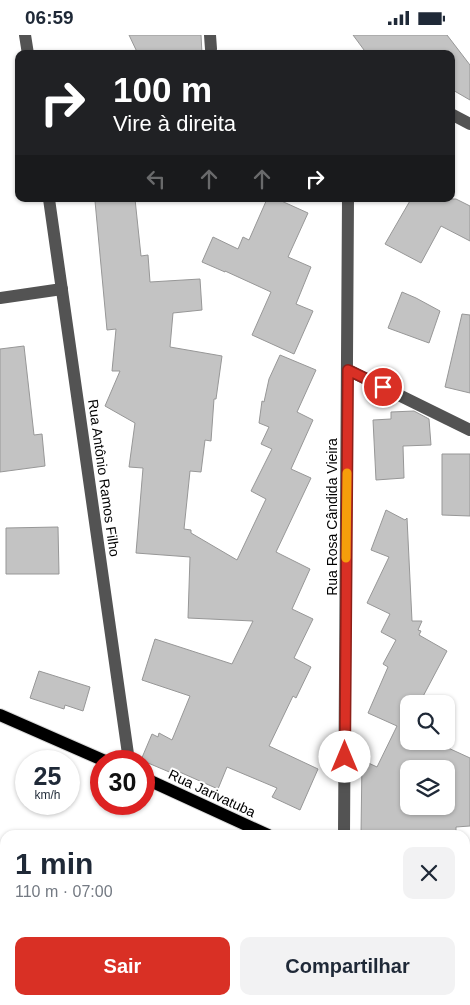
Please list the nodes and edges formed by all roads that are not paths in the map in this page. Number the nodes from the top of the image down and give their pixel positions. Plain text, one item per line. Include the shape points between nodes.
1 (25, 35) edge
2 (210, 35) edge
3 (210, 49) dead end
4 (27, 50) edge
5 (455, 116) edge
6 (470, 124) edge
7 (49, 202) edge
8 (348, 202) edge
9 (62, 289) junction
10 (0, 298) edge
11 (348, 370) junction
12 (470, 430) edge
13 (0, 715) edge
14 (127, 750) edge
15 (90, 754) edge
16 (155, 783) edge
17 (257, 830) edge
18 (344, 830) edge

1 - 4 street
2 - 3 street
5 - 6 street
7 - 9 street, Rua Antônio Ramos Filho
8 - 11 street, Rua Rosa Cândida Vieira
9 - 10 street
9 - 14 street, Rua Antônio Ramos Filho
11 - 12 street
11 - 18 street, Rua Rosa Cândida Vieira
13 - 15 main road
16 - 17 main road, Rua Jarivatuba

